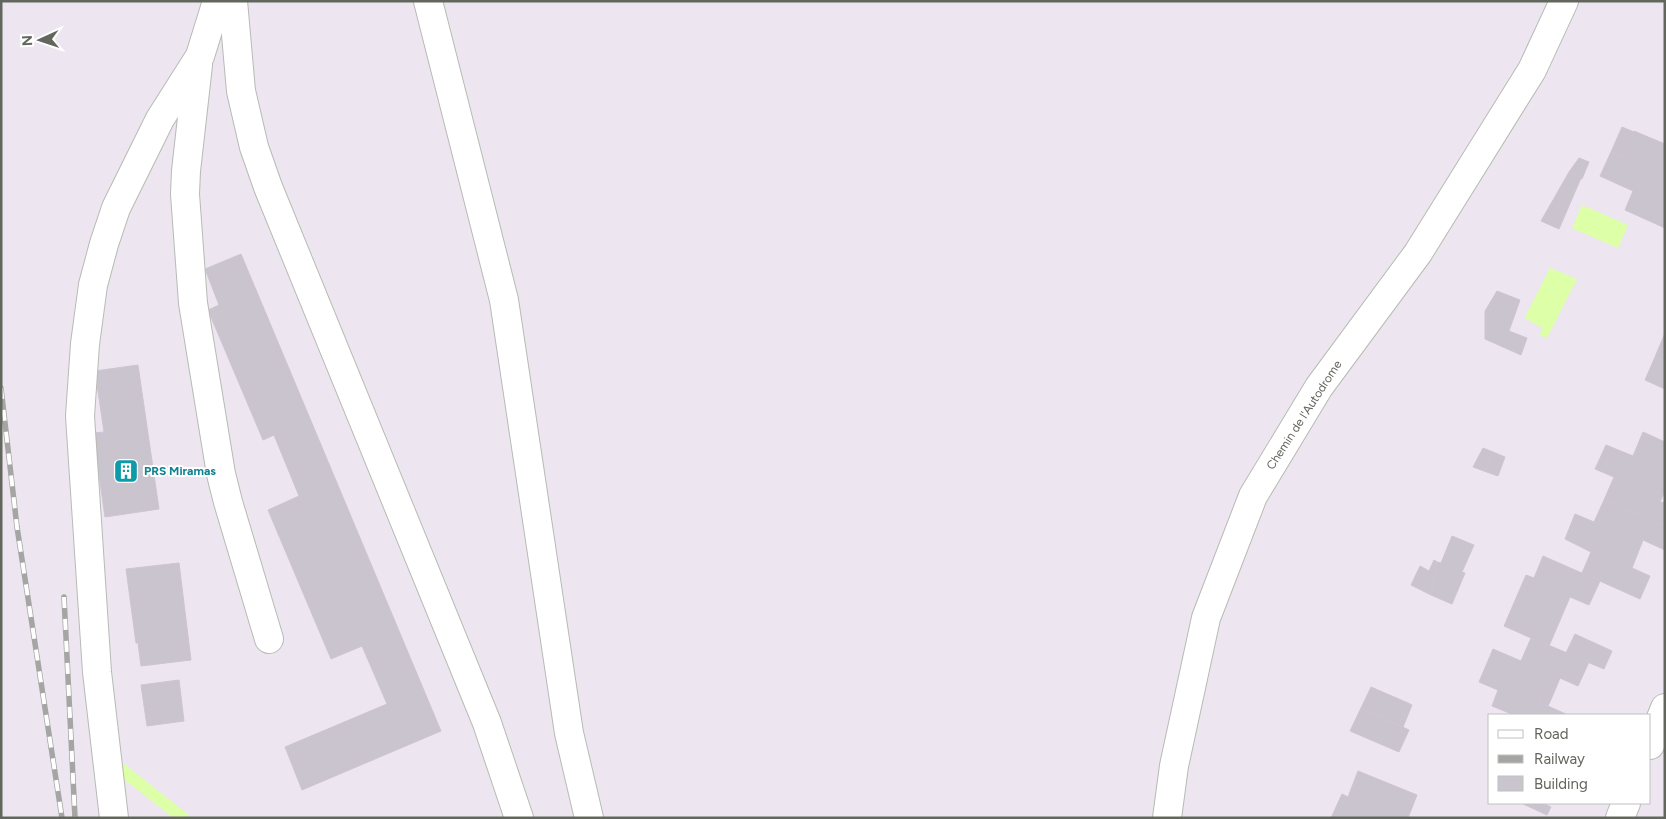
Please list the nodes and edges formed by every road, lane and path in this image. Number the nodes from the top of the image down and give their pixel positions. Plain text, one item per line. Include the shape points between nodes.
1 (217, 1) edge
2 (233, 1) edge
3 (428, 1) edge
4 (1564, 1) edge
5 (200, 56) junction
6 (269, 639) dead end
7 (1665, 708) edge
8 (1651, 742) edge
9 (1626, 804) edge
10 (114, 818) edge
11 (519, 818) edge
12 (589, 818) edge
13 (1167, 818) edge
14 (1620, 818) edge

1 - 5 street
2 - 11 street via 241,91 254,147 268,187 487,723
3 - 12 street via 504,300 569,733
4 - 13 street, Chemin de l'Autodrome via 1532,70 1418,253 1319,387 1253,496 1206,618 1174,766
5 - 6 street via 185,194 193,303 221,474
5 - 10 street via 160,119 116,208 94,285 85,344 80,416 97,672
7 - 8 street
9 - 14 street

